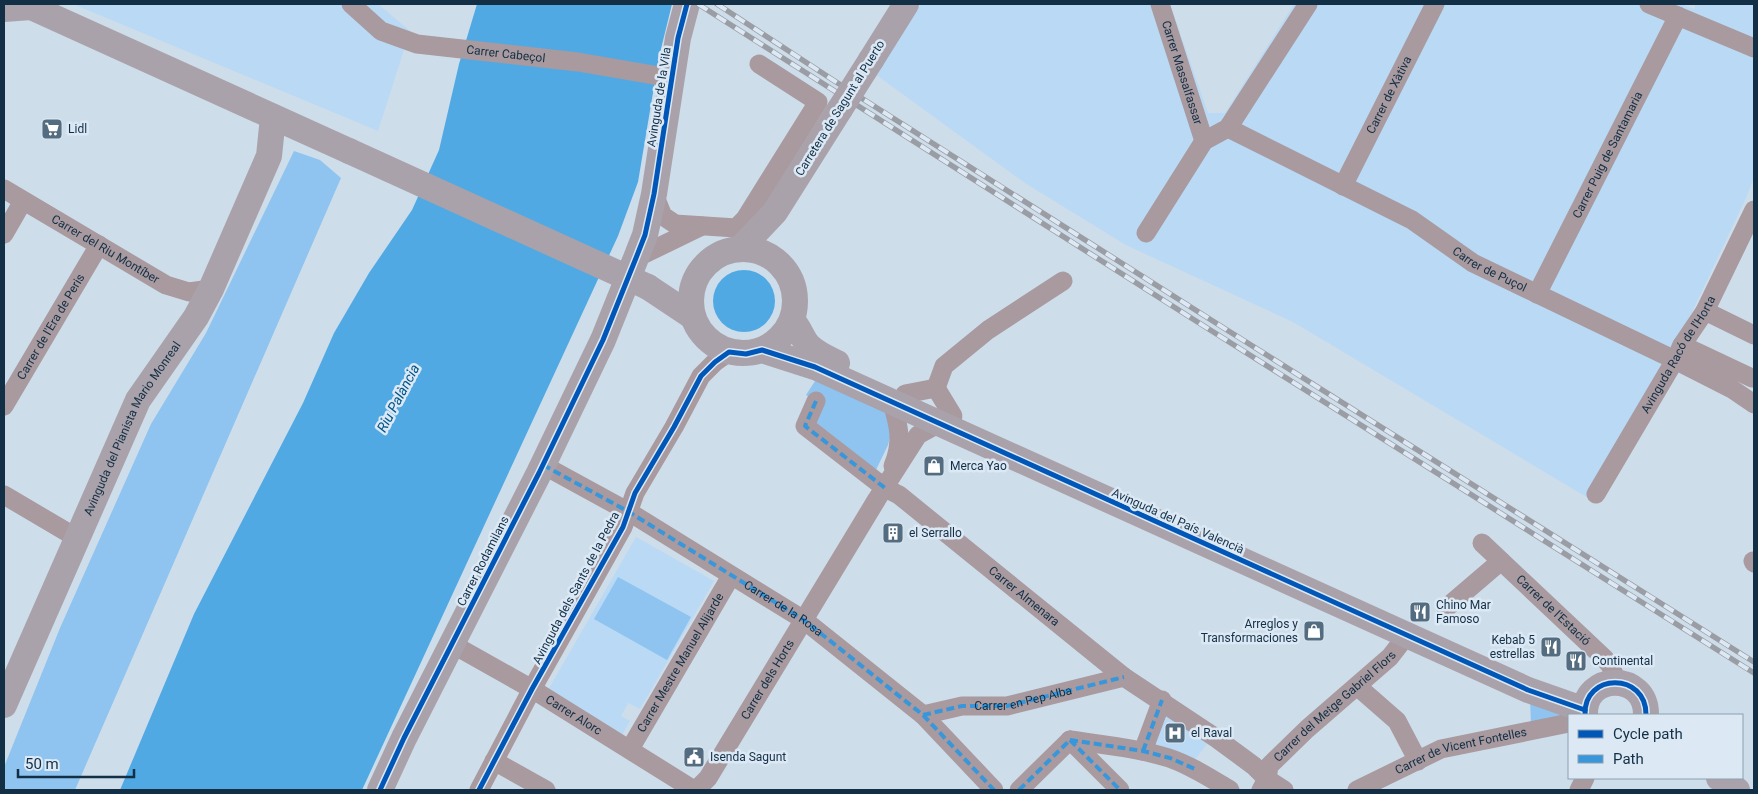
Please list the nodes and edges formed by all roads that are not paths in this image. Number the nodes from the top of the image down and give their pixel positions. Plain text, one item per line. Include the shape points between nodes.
1 (351, 4) edge
2 (687, 4) edge
3 (906, 4) edge
4 (1160, 4) edge
5 (1308, 4) edge
6 (1435, 4) edge
7 (1649, 4) edge
8 (29, 5) edge
9 (4, 9) edge
10 (1678, 16) junction
11 (1754, 48) edge
12 (759, 64) dead end
13 (671, 78) junction
14 (284, 122) junction
15 (1228, 128) junction
16 (1204, 141) junction
17 (1344, 186) junction
18 (4, 189) edge
19 (654, 194) junction
20 (23, 201) junction
21 (1754, 210) edge
22 (775, 212) junction
23 (702, 226) junction
24 (1146, 233) dead end
25 (4, 234) edge
26 (98, 245) junction
27 (740, 249) junction
28 (636, 258) junction
29 (778, 261) junction
30 (697, 276) junction
31 (1063, 281) dead end
32 (648, 287) junction
33 (211, 289) junction
34 (1537, 294) junction
35 (1705, 311) junction
36 (693, 317) junction
37 (792, 320) junction
38 (1754, 335) edge
39 (762, 350) junction
40 (729, 352) junction
41 (1679, 353) junction
42 (1753, 378) edge
43 (936, 388) junction
44 (1732, 389) junction
45 (899, 398) junction
46 (816, 401) dead end
47 (1754, 404) edge
48 (4, 406) edge
49 (945, 420) junction
50 (543, 465) junction
51 (885, 488) junction
52 (1596, 494) dead end
53 (4, 495) edge
54 (628, 512) junction
55 (77, 538) junction
56 (1482, 543) dead end
57 (1501, 561) junction
58 (731, 576) junction
59 (1446, 608) dead end
60 (804, 620) junction
61 (1407, 635) junction
62 (452, 644) junction
63 (1124, 677) junction
64 (1617, 682) junction
65 (1357, 686) junction
66 (532, 689) junction
67 (1162, 700) junction
68 (4, 705) edge
69 (1582, 712) edge
70 (1646, 714) edge
71 (923, 715) junction
72 (1568, 716) edge
73 (1070, 740) junction
74 (630, 749) junction
75 (1143, 751) junction
76 (494, 761) junction
77 (1418, 761) junction
78 (1720, 779) edge
79 (1264, 784) edge
80 (380, 790) edge
81 (479, 790) edge
82 (546, 790) edge
83 (695, 790) edge
84 (994, 790) edge
85 (1019, 790) edge
86 (1120, 790) edge
87 (1230, 790) edge
88 (1284, 790) edge
89 (1357, 790) edge
90 (1737, 790) edge

1 - 13 street, Carrer Cabeçol via 381,31 416,44 578,62
2 - 13 main road, Avinguda de la Vila
3 - 22 main road, Carretera de Sagunt al Puerto, bridge
4 - 16 street, Carrer Massalfassar
5 - 15 street
6 - 17 street, Carrer de Xàtiva
7 - 10 street
8 - 9 main road
8 - 14 main road
10 - 11 street
10 - 34 street, Carrer Puig de Santamaria
12 - 23 street via 818,102 736,228
13 - 19 main road, Avinguda de la Vila
14 - 32 main road, bridge
14 - 33 main road, Avinguda del Pianista Mario Monreal
15 - 16 street
15 - 17 street, Carrer de Puçol
16 - 24 street
17 - 34 street, Carrer de Puçol via 1412,220 1473,263
18 - 20 street, Carrer del Riu Montíber
19 - 23 street via 663,216 675,224
19 - 28 main road, Avinguda de la Vila
20 - 25 street
20 - 26 street, Carrer del Riu Montíber
21 - 35 street, Avinguda Racó de l'Horta
22 - 27 main road, Carretera de Sagunt al Puerto
22 - 29 main road, Carretera de Sagunt al Puerto via 774,237
23 - 28 street
26 - 33 street, Carrer del Riu Montíber via 166,285 189,292
26 - 48 street, Carrer de l'Era de Peris
27 - 29 main road via 760,251
27 - 30 main road via 715,257
28 - 50 main road, Carrer Rodamilans via 603,340
29 - 37 main road via 789,275 794,289
30 - 32 main road via 667,286
30 - 36 main road via 690,301
31 - 43 street via 988,330 944,366
32 - 36 main road
33 - 55 main road, Avinguda del Pianista Mario Monreal via 196,318 138,400
34 - 41 street, Carrer de Puçol
35 - 38 street
35 - 41 street, Avinguda Racó de l'Horta
36 - 40 main road via 706,338
37 - 39 main road via 776,344
37 - 45 main road, Avinguda del País Valencià via 808,346 821,356
39 - 40 main road via 746,354
39 - 45 main road, Avinguda del País Valencià
40 - 54 street, Avinguda dels Sants de la Pedra via 701,376 635,493
41 - 42 street, Carrer de Puçol
41 - 44 street, Carrer de Puçol
41 - 52 street, Avinguda Racó de l'Horta
42 - 44 street
43 - 45 street
43 - 49 street
44 - 47 street, Carrer de Puçol
45 - 49 main road, Avinguda del País Valencià
45 - 51 street, Carrer dels Horts via 898,455
46 - 51 street, Carrer Almenara via 805,426
49 - 51 street, Carrer dels Horts via 918,435
49 - 61 main road, Avinguda del País Valencià
49 - 69 main road, Avinguda del País Valencià via 1531,678
50 - 54 street, Carrer de la Rosa
50 - 62 main road, Carrer Rodamilans
51 - 60 street, Carrer dels Horts
51 - 63 street, Carrer Almenara via 899,494
53 - 55 street
54 - 58 street, Carrer de la Rosa
54 - 66 street, Avinguda dels Sants de la Pedra via 623,527
55 - 68 main road, Avinguda del Pianista Mario Monreal
56 - 57 street, Carrer de l'Estació
57 - 59 street
57 - 64 street, Carrer de l'Estació via 1604,658
58 - 60 street, Carrer de la Rosa
58 - 74 street, Carrer Mestre Manuel Alijarde
60 - 71 street, Carrer de la Rosa
60 - 83 street, Carrer dels Horts via 708,778
61 - 65 street, Carrer del Metge Gabriel Flors via 1390,657
61 - 69 main road, Avinguda del País Valencià
62 - 66 street, Carrer Alorc
62 - 80 main road, Carrer Rodamilans
63 - 67 street, Carrer Almenara
63 - 71 street, Carrer en Pep Alba via 1007,706 962,706
64 - 69 main road via 1600,686
64 - 70 main road via 1636,689 1647,706
65 - 77 street via 1397,720
65 - 79 street, Carrer del Metge Gabriel Flors via 1269,766
66 - 74 street, Carrer Alorc
66 - 76 street, Avinguda dels Sants de la Pedra
67 - 75 street
67 - 79 street, Carrer Almenara via 1254,766
71 - 84 street, Carrer de la Rosa
72 - 77 street, Carrer de Vicent Fontelles via 1441,749
73 - 75 street
73 - 85 street
73 - 86 street
74 - 83 street, Carrer Alorc
75 - 87 street via 1195,769
76 - 81 street, Avinguda dels Sants de la Pedra
76 - 82 street
77 - 89 street, Carrer de Vicent Fontelles
78 - 90 main road
79 - 88 street, Carrer Almenara

